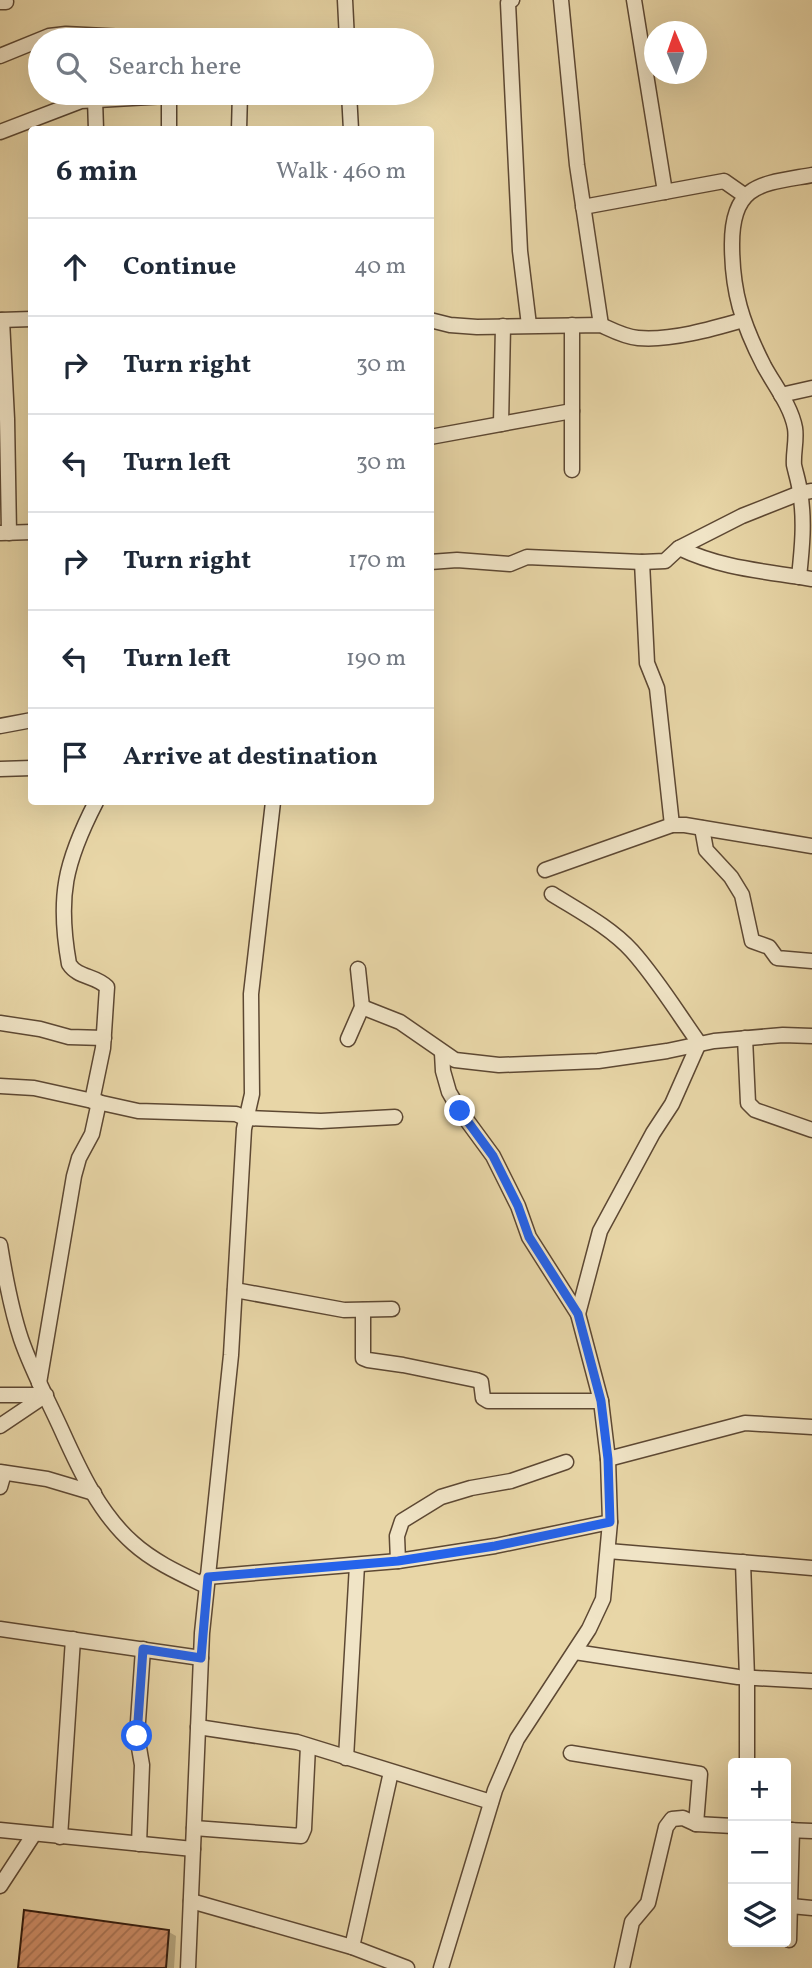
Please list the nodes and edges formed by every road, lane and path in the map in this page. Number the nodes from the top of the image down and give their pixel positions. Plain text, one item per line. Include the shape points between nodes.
1 (345, 0) edge
2 (512, 0) edge
3 (561, 0) edge
4 (634, 0) edge
5 (346, 28) edge
6 (28, 45) edge
7 (0, 56) edge
8 (71, 105) edge
9 (95, 105) edge
10 (169, 105) edge
11 (240, 105) edge
12 (350, 105) edge
13 (96, 126) edge
14 (169, 126) edge
15 (239, 126) edge
16 (351, 126) edge
17 (0, 132) edge
18 (812, 175) edge
19 (665, 192) junction
20 (744, 195) junction
21 (583, 207) junction
22 (28, 319) edge
23 (1, 320) edge
24 (743, 320) junction
25 (434, 321) edge
26 (529, 325) junction
27 (572, 325) junction
28 (601, 325) junction
29 (503, 326) junction
30 (812, 387) edge
31 (781, 395) junction
32 (572, 411) junction
33 (501, 424) junction
34 (434, 436) edge
35 (572, 470) dead end
36 (806, 492) edge
37 (28, 532) edge
38 (5, 533) edge
39 (679, 548) junction
40 (434, 562) edge
41 (642, 562) junction
42 (805, 578) edge
43 (28, 721) edge
44 (0, 726) edge
45 (28, 768) edge
46 (0, 769) edge
47 (95, 805) edge
48 (273, 805) edge
49 (672, 825) junction
50 (702, 828) junction
51 (812, 845) edge
52 (545, 870) dead end
53 (552, 894) dead end
54 (812, 961) edge
55 (358, 969) dead end
56 (362, 1007) junction
57 (0, 1023) edge
58 (812, 1036) edge
59 (104, 1038) junction
60 (746, 1038) junction
61 (348, 1039) dead end
62 (699, 1043) junction
63 (442, 1052) junction
64 (0, 1086) edge
65 (95, 1102) junction
66 (395, 1117) dead end
67 (246, 1118) junction
68 (812, 1130) edge
69 (0, 1245) edge
70 (235, 1290) junction
71 (392, 1309) dead end
72 (363, 1310) junction
73 (578, 1314) junction
74 (42, 1390) junction
75 (0, 1395) edge
76 (601, 1401) junction
77 (0, 1426) edge
78 (812, 1427) edge
79 (608, 1459) junction
80 (566, 1462) dead end
81 (1, 1478) edge
82 (94, 1493) junction
83 (610, 1522) junction
84 (608, 1551) junction
85 (398, 1561) junction
86 (743, 1562) junction
87 (356, 1565) junction
88 (812, 1568) edge
89 (207, 1582) junction
90 (0, 1629) edge
91 (73, 1639) junction
92 (143, 1649) junction
93 (575, 1652) junction
94 (201, 1658) junction
95 (747, 1678) junction
96 (812, 1681) edge
97 (198, 1727) junction
98 (308, 1746) junction
99 (572, 1753) dead end
100 (346, 1758) junction
101 (747, 1758) edge
102 (391, 1772) junction
103 (491, 1802) junction
104 (696, 1824) junction
105 (728, 1826) edge
106 (194, 1828) junction
107 (0, 1830) edge
108 (791, 1830) edge
109 (812, 1831) edge
110 (34, 1834) junction
111 (60, 1836) junction
112 (139, 1844) junction
113 (193, 1849) junction
114 (0, 1886) edge
115 (191, 1900) junction
116 (791, 1906) edge
117 (812, 1908) edge
118 (352, 1947) junction
119 (188, 1968) edge
120 (407, 1968) edge
121 (441, 1968) edge
122 (622, 1968) edge

1 - 5 street
2 - 26 street via 508,3 520,251
3 - 21 street
4 - 19 street
6 - 7 street
8 - 17 street
9 - 13 street
10 - 14 street
11 - 15 street
12 - 16 street
18 - 20 street via 763,185
19 - 20 street via 724,181
19 - 21 street
20 - 24 street via 732,226 732,274
21 - 28 street
22 - 23 street
23 - 38 street via 8,419
24 - 28 street via 680,335 638,338
24 - 31 street
25 - 29 street
26 - 27 street
26 - 29 street
27 - 28 street
27 - 32 street
29 - 33 street
30 - 31 street
31 - 36 street via 795,429 794,464
32 - 33 street
32 - 35 street
33 - 34 street
36 - 39 street
36 - 42 street
37 - 38 street
39 - 41 street via 665,561
39 - 42 street via 739,569
40 - 41 street via 510,564 527,557
41 - 49 street via 648,663 657,688
43 - 44 street
45 - 46 street
47 - 59 street via 69,863 62,909 73,971 107,987
48 - 67 street via 251,994 252,1094
49 - 50 street
49 - 52 street
50 - 51 street
50 - 54 street via 706,850 742,895 752,941 769,947 777,958
53 - 62 street via 631,949
55 - 56 street
56 - 61 street
56 - 63 street via 400,1022
57 - 59 street via 69,1037
58 - 60 street
59 - 65 street
60 - 62 street
60 - 68 street via 748,1103 755,1110
62 - 63 street via 598,1060 499,1065 455,1060
62 - 73 street via 672,1104 600,1231
63 - 73 street via 449,1092 493,1156 529,1237
64 - 65 street via 34,1088
65 - 67 street via 138,1111
65 - 74 street via 92,1134 74,1176
66 - 67 street via 321,1121
67 - 70 street
69 - 74 street via 13,1311
70 - 72 street
70 - 89 street
71 - 72 street
72 - 76 street via 362,1351 368,1360 481,1382 483,1398 488,1401
73 - 76 street
74 - 75 street
74 - 77 street
74 - 82 street
76 - 79 street
78 - 79 street via 745,1423
79 - 83 street
80 - 85 street via 441,1497 402,1521
81 - 82 street via 47,1479
82 - 89 street via 133,1543 169,1568
83 - 84 street
83 - 85 street
84 - 86 street
84 - 93 street via 603,1599
85 - 87 street
86 - 88 street
86 - 95 street
87 - 89 street
87 - 100 street
89 - 94 street
90 - 91 street
91 - 92 street
91 - 111 street
92 - 94 street
92 - 112 street via 137,1736 142,1765
93 - 95 street
93 - 103 street via 517,1740
94 - 97 street
95 - 96 street
95 - 101 street
97 - 98 street
97 - 106 street
98 - 100 street
98 - 106 street via 301,1836
99 - 104 street via 700,1774
100 - 102 street
102 - 103 street
102 - 118 street
103 - 121 street
104 - 105 street
104 - 122 street via 672,1819 666,1827 648,1903 632,1922
106 - 113 street
107 - 110 street
108 - 109 street
110 - 111 street
110 - 114 street
111 - 112 street
112 - 113 street
113 - 115 street
115 - 118 street
115 - 119 street
116 - 117 street
118 - 120 street

